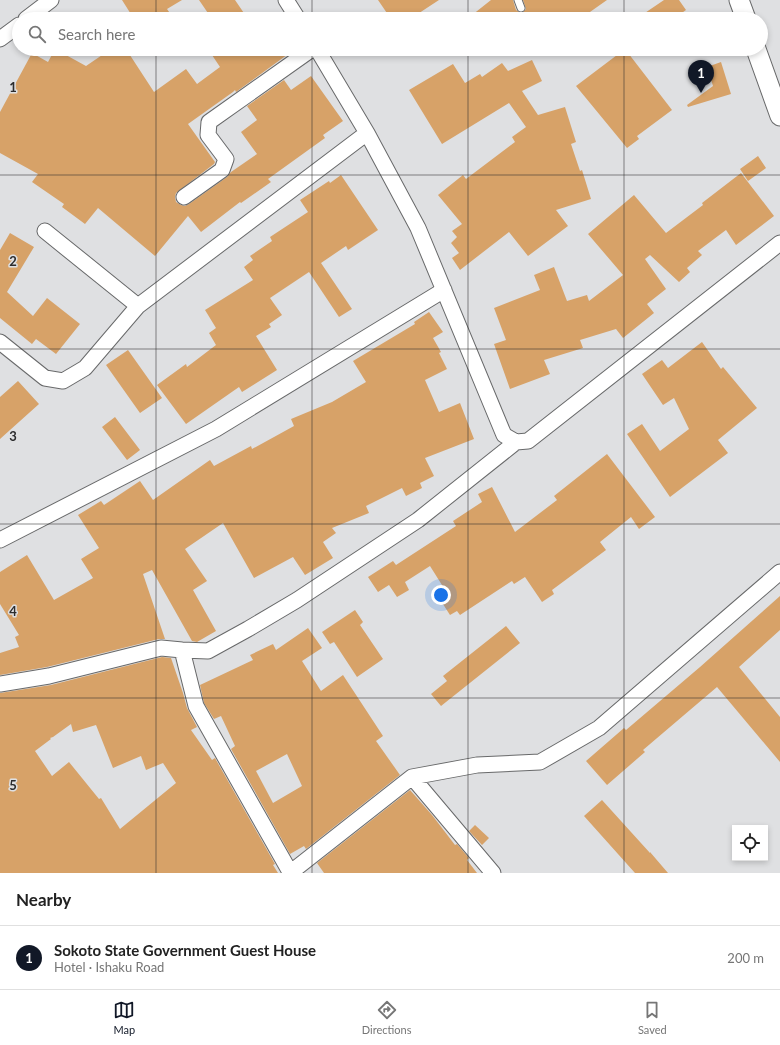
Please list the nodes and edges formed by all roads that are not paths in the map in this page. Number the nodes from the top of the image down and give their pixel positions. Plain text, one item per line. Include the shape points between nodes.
1 (51, 0) edge
2 (286, 0) edge
3 (518, 0) edge
4 (739, 0) edge
5 (520, 8) dead end
6 (35, 12) edge
7 (294, 12) edge
8 (743, 12) edge
9 (12, 30) edge
10 (0, 39) edge
11 (302, 56) edge
12 (321, 56) edge
13 (759, 56) edge
14 (780, 116) edge
15 (367, 133) junction
16 (184, 197) dead end
17 (45, 231) dead end
18 (780, 243) edge
19 (444, 290) junction
20 (138, 306) junction
21 (0, 342) edge
22 (516, 442) junction
23 (0, 540) edge
24 (780, 572) edge
25 (182, 650) junction
26 (0, 684) edge
27 (412, 777) junction
28 (290, 873) edge
29 (493, 873) edge

1 - 6 street
2 - 7 street
3 - 5 lane
4 - 8 street
9 - 10 street
11 - 16 street via 208,122 208,135 226,159 222,170
12 - 15 street
13 - 14 street
15 - 19 street via 418,228
15 - 20 street
17 - 20 street
18 - 22 street via 528,441
19 - 22 street via 504,435
19 - 23 street via 216,429
20 - 21 street via 85,368 63,381 45,378
22 - 25 street via 418,520 298,600 208,651
24 - 27 street via 599,728 540,762 477,766
25 - 26 street via 161,648 49,676
25 - 28 street via 196,706
27 - 28 street
27 - 29 street

